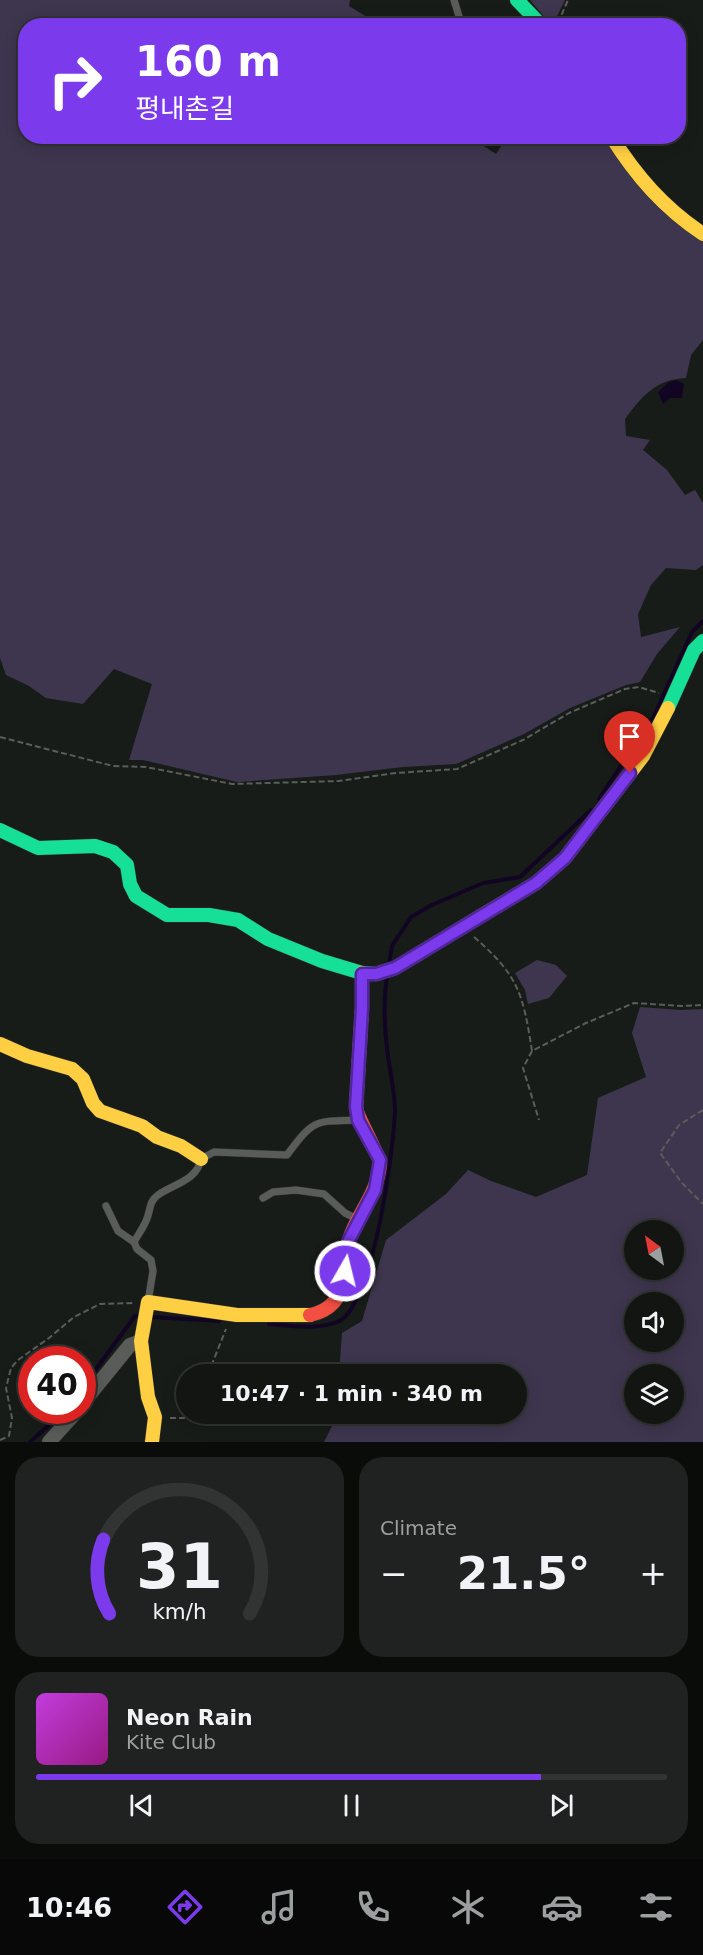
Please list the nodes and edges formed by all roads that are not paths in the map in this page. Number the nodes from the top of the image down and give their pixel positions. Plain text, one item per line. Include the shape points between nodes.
1 (454, 0) edge
2 (516, 0) edge
3 (460, 18) edge
4 (534, 18) edge
5 (616, 144) edge
6 (703, 234) edge
7 (703, 641) edge
8 (0, 830) edge
9 (369, 974) junction
10 (0, 1044) edge
11 (358, 1120) junction
12 (201, 1159) junction
13 (263, 1198) dead end
14 (106, 1206) dead end
15 (359, 1220) junction
16 (134, 1242) junction
17 (148, 1305) junction
18 (143, 1335) junction
19 (96, 1387) edge
20 (65, 1424) edge
21 (49, 1442) edge
22 (152, 1442) edge

1 - 3 lane
2 - 4 street
5 - 6 street via 657,200
7 - 9 street via 694,650 644,756 565,858 536,883 395,968
8 - 9 street via 38,848 94,846 113,852 127,865 136,896 167,915 238,920 268,939 322,961
9 - 11 street via 362,1008
10 - 12 street via 72,1069 83,1079 100,1111 142,1126
11 - 12 lane via 323,1120 306,1130 286,1155 214,1152
11 - 15 street via 380,1160 375,1190
12 - 16 lane via 184,1182 151,1202
13 - 15 lane via 273,1192 296,1190 324,1194
14 - 16 lane via 118,1232
15 - 17 street via 349,1240 342,1286 334,1302 322,1313 237,1315
16 - 17 lane via 151,1260
17 - 18 street
18 - 19 street
18 - 22 street via 148,1397 155,1417
20 - 21 street

